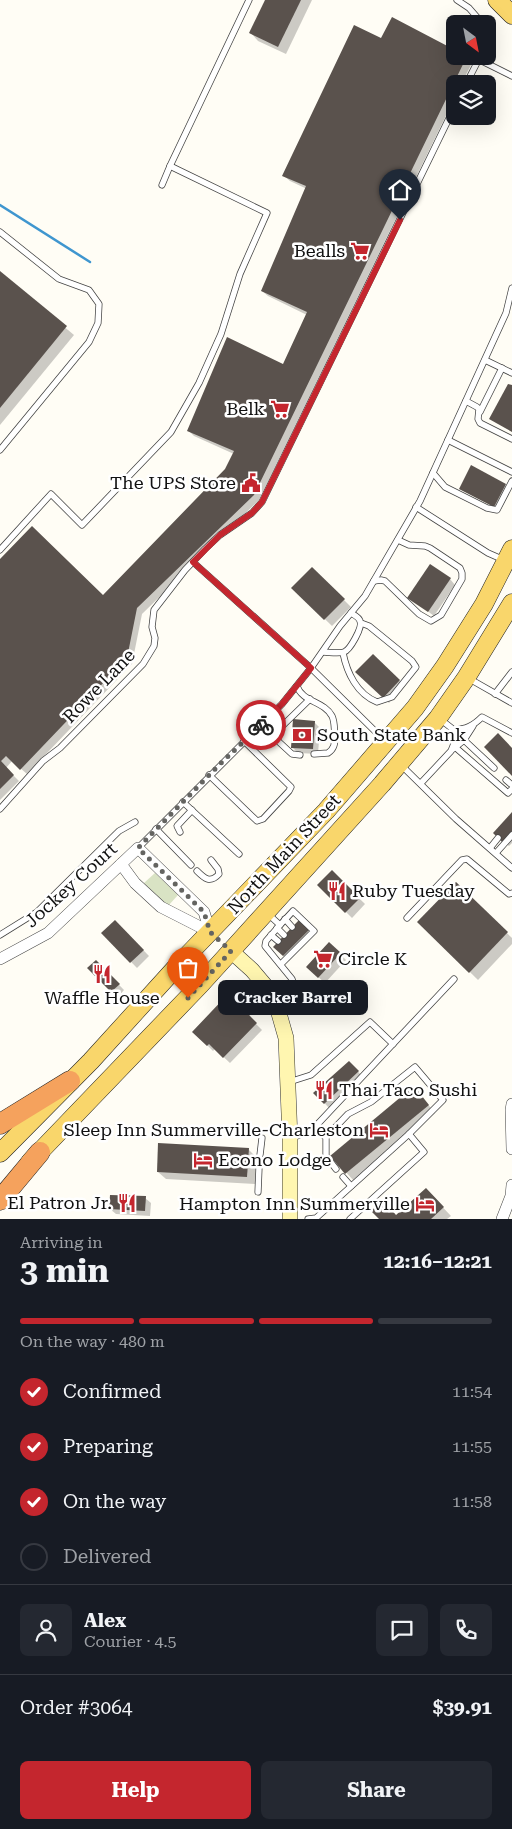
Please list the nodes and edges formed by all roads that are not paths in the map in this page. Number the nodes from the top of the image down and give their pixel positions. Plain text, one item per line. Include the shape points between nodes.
1 (249, 0) edge
2 (457, 0) edge
3 (497, 0) edge
4 (475, 15) edge
5 (512, 15) edge
6 (493, 65) edge
7 (512, 76) edge
8 (446, 124) edge
9 (170, 166) junction
10 (162, 185) dead end
11 (0, 232) edge
12 (512, 288) edge
13 (485, 360) junction
14 (502, 368) junction
15 (512, 373) edge
16 (466, 401) junction
17 (480, 412) junction
18 (512, 439) edge
19 (448, 440) junction
20 (0, 450) edge
21 (512, 472) edge
22 (433, 473) junction
23 (512, 481) edge
24 (416, 507) junction
25 (398, 540) junction
26 (0, 550) edge
27 (509, 555) edge
28 (193, 562) junction
29 (374, 581) junction
30 (512, 603) edge
31 (351, 614) junction
32 (361, 623) junction
33 (323, 652) junction
34 (343, 653) junction
35 (311, 668) junction
36 (512, 672) edge
37 (467, 678) junction
38 (297, 686) junction
39 (495, 694) junction
40 (310, 698) junction
41 (512, 703) edge
42 (438, 718) junction
43 (263, 723) junction
44 (475, 725) junction
45 (454, 730) junction
46 (273, 733) junction
47 (512, 733) edge
48 (464, 740) junction
49 (244, 741) junction
50 (386, 741) junction
51 (453, 749) junction
52 (314, 754) dead end
53 (300, 755) dead end
54 (400, 764) junction
55 (494, 768) dead end
56 (209, 775) junction
57 (506, 780) dead end
58 (421, 783) junction
59 (512, 787) edge
60 (183, 802) junction
61 (0, 809) edge
62 (192, 810) junction
63 (135, 822) dead end
64 (156, 829) junction
65 (180, 832) dead end
66 (512, 835) edge
67 (498, 838) dead end
68 (138, 848) junction
69 (490, 848) junction
70 (239, 854) dead end
71 (496, 854) junction
72 (211, 860) dead end
73 (121, 864) junction
74 (191, 865) dead end
75 (512, 868) edge
76 (197, 871) dead end
77 (512, 893) edge
78 (266, 912) junction
79 (407, 918) dead end
80 (285, 920) junction
81 (278, 926) junction
82 (292, 927) dead end
83 (210, 932) junction
84 (0, 935) edge
85 (271, 935) junction
86 (284, 935) dead end
87 (278, 941) dead end
88 (231, 951) junction
89 (0, 959) edge
90 (281, 964) junction
91 (454, 980) dead end
92 (277, 1006) junction
93 (393, 1044) junction
94 (70, 1082) junction
95 (288, 1082) junction
96 (512, 1104) edge
97 (0, 1124) edge
98 (313, 1129) junction
99 (409, 1134) junction
100 (326, 1137) junction
101 (262, 1138) dead end
102 (290, 1139) junction
103 (512, 1149) edge
104 (40, 1152) junction
105 (0, 1153) edge
106 (260, 1155) dead end
107 (259, 1168) dead end
108 (336, 1169) dead end
109 (343, 1177) dead end
110 (512, 1184) edge
111 (352, 1186) junction
112 (0, 1192) edge
113 (258, 1192) dead end
114 (0, 1200) edge
115 (290, 1219) edge
116 (308, 1219) edge
117 (316, 1219) edge
118 (350, 1219) edge
119 (502, 1219) edge

1 - 9 lane
2 - 4 lane
3 - 5 main road
6 - 7 lane
8 - 28 lane, Rowe Lane via 262,502 220,535
9 - 10 lane
9 - 26 lane via 267,213 240,274 221,334 203,375 171,432 82,525 51,494
11 - 20 lane via 59,279 89,290 99,304 98,323 88,342
12 - 13 lane via 506,313
13 - 14 lane
13 - 16 lane
14 - 15 lane
14 - 17 lane
16 - 17 lane via 478,407
16 - 19 lane
17 - 18 lane via 480,424
19 - 21 lane
19 - 22 lane
22 - 23 lane via 445,487 486,508 497,510
22 - 24 lane
24 - 25 lane
24 - 27 lane via 488,553
25 - 29 lane
25 - 29 lane via 430,548 460,568 462,579 441,615 431,621 419,614 389,584
27 - 50 main road, North Main Street via 446,666
28 - 35 lane
28 - 61 lane, Rowe Lane via 154,610 154,646 148,658 60,748 43,761
29 - 31 lane
30 - 37 main road, North Main Street
31 - 32 lane
31 - 33 lane
32 - 34 lane via 349,648
32 - 34 lane via 416,667 392,697 377,702 371,700 353,680
33 - 34 lane
33 - 35 lane
35 - 38 lane
35 - 50 lane
36 - 39 lane
37 - 39 lane
37 - 42 main road, North Main Street
38 - 40 lane via 300,693
38 - 43 lane
39 - 41 lane
40 - 46 lane via 278,732
40 - 52 lane via 332,716 335,742 328,753
42 - 45 lane
42 - 54 main road, North Main Street
43 - 46 lane
43 - 49 lane
44 - 45 lane
44 - 47 lane via 482,717
44 - 48 lane
45 - 51 lane via 456,742
46 - 53 lane via 292,754
48 - 51 lane
48 - 55 lane
49 - 56 lane
49 - 56 lane via 291,787 263,819 257,821
50 - 83 main road, North Main Street via 326,811
51 - 58 lane
51 - 59 lane via 508,793
54 - 58 lane
54 - 78 main road, North Main Street
56 - 60 lane
57 - 59 lane
58 - 69 lane
60 - 62 lane
60 - 64 lane
62 - 65 lane via 177,826
62 - 70 lane
63 - 84 lane via 119,831 37,912
64 - 68 lane
64 - 74 lane
66 - 71 lane
67 - 69 lane
68 - 73 street, Jockey Court
68 - 83 street via 204,912
69 - 71 lane
71 - 75 lane
72 - 76 lane via 218,869 215,878 205,879
73 - 83 street via 160,907
73 - 89 street, Jockey Court via 48,933
77 - 79 lane via 509,894 467,859 462,860
78 - 81 lane
78 - 88 main road, North Main Street
80 - 81 lane
80 - 82 lane
80 - 90 lane via 293,911 314,931
81 - 85 lane
81 - 86 lane
83 - 88 main road
83 - 94 main road, North Main Street
85 - 87 lane
85 - 90 lane via 265,946
88 - 92 main road via 274,996
88 - 104 main road, North Main Street
90 - 92 lane via 295,988
91 - 93 lane
92 - 95 main road via 286,1038
93 - 95 lane via 370,1022 311,1075
93 - 98 lane
94 - 97 highway
94 - 105 main road, North Main Street
95 - 102 main road
96 - 103 street
98 - 100 lane
98 - 102 lane
99 - 100 lane via 443,1100 415,1067 371,1102 348,1114
99 - 111 lane
99 - 118 lane via 424,1152
100 - 108 lane via 326,1156
101 - 106 lane
102 - 115 main road
104 - 112 main road, North Main Street
104 - 114 highway
107 - 113 lane
109 - 111 lane
110 - 119 street
111 - 117 lane
116 - 117 lane

